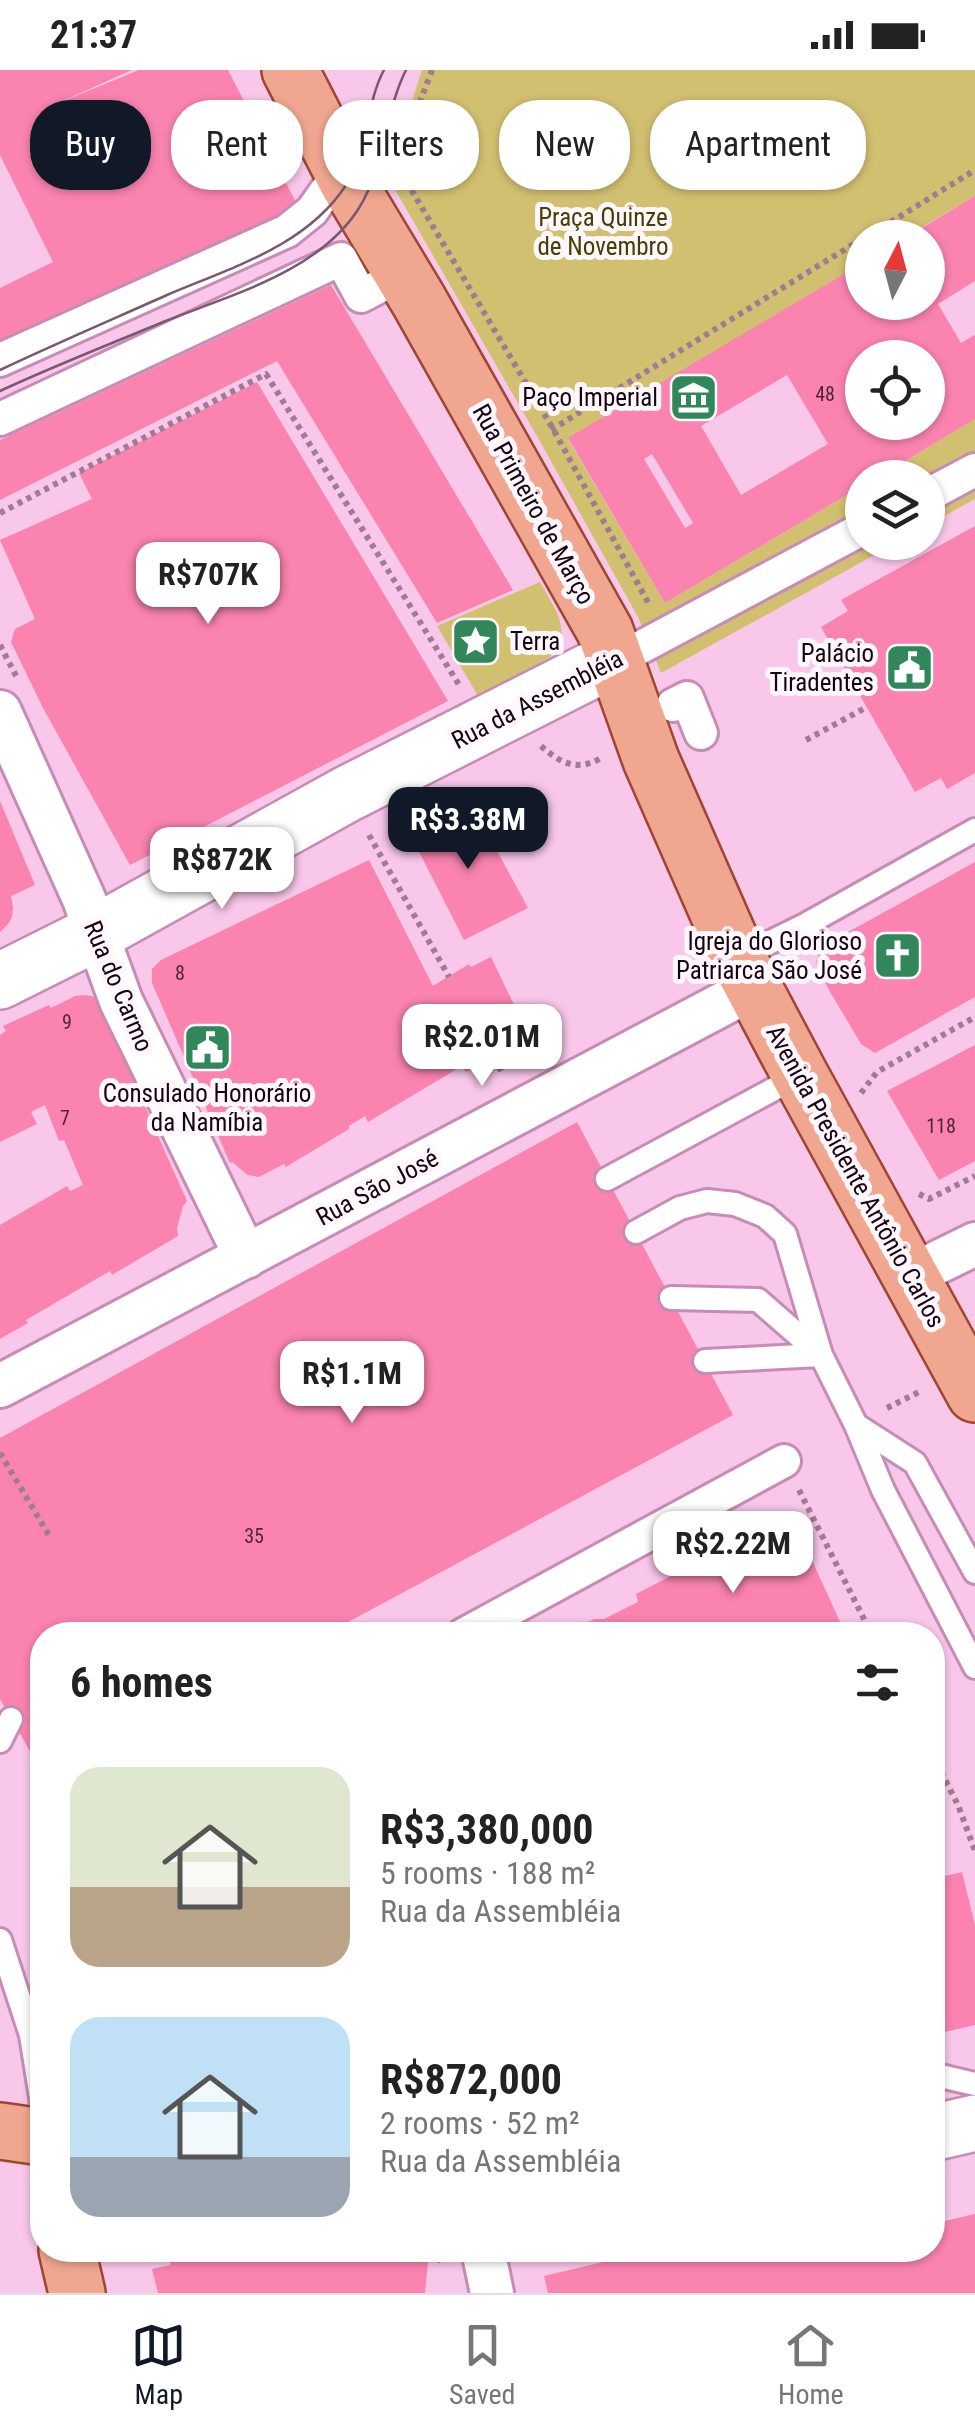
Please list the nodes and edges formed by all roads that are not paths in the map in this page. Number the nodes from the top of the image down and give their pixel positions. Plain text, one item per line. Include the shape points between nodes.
1 (290, 70) edge
2 (323, 135) edge
3 (327, 190) edge
4 (353, 190) edge
5 (403, 274) junction
6 (0, 360) edge
7 (0, 419) edge
8 (975, 470) edge
9 (945, 486) edge
10 (845, 538) edge
11 (640, 647) junction
12 (9, 695) edge
13 (673, 705) dead end
14 (702, 733) dead end
15 (975, 830) edge
16 (96, 933) junction
17 (746, 972) junction
18 (0, 981) edge
19 (800, 1075) junction
20 (607, 1179) dead end
21 (636, 1232) dead end
22 (975, 1244) edge
23 (246, 1257) junction
24 (912, 1275) junction
25 (671, 1298) dead end
26 (821, 1355) junction
27 (705, 1361) dead end
28 (0, 1386) edge
29 (975, 1394) edge
30 (856, 1425) junction
31 (784, 1461) road end
32 (975, 1572) edge
33 (487, 1622) edge
34 (975, 1667) edge
35 (11, 1719) dead end
36 (0, 1741) edge
37 (0, 1940) edge
38 (30, 2032) edge
39 (945, 2077) edge
40 (975, 2084) edge
41 (0, 2104) edge
42 (975, 2123) edge
43 (30, 2127) edge
44 (0, 2130) edge
45 (945, 2130) edge
46 (30, 2134) edge
47 (70, 2262) edge
48 (468, 2262) edge
49 (77, 2293) edge
50 (492, 2293) edge

1 - 2 main road, Rua Primeiro de Março
3 - 6 street via 288,231
4 - 5 main road, Rua Primeiro de Março
5 - 7 street via 362,296 341,259
5 - 11 main road, Rua Primeiro de Março via 530,443 605,630
8 - 9 street
10 - 11 street, Rua da Assembléia
11 - 16 street, Rua da Assembléia via 347,794
11 - 17 main road, Rua Primeiro de Março via 651,760
12 - 16 street, Rua do Carmo
13 - 14 street via 686,698
15 - 17 lane, Rua São José via 805,925
16 - 18 street, Rua da Assembléia
16 - 23 street, Rua do Carmo via 122,1002
17 - 19 main road, Avenida Presidente Antônio Carlos
17 - 23 street, Rua São José
19 - 20 lane
19 - 24 main road, Avenida Presidente Antônio Carlos
21 - 26 lane via 707,1201 764,1216 785,1234
22 - 24 street
23 - 28 street, Rua São José
24 - 29 main road, Avenida Presidente Antônio Carlos
25 - 26 lane via 758,1300
26 - 27 lane
26 - 30 lane
30 - 32 lane via 916,1462
30 - 34 lane
31 - 33 street
35 - 36 lane
37 - 38 lane
39 - 40 lane
41 - 43 street
42 - 45 street
44 - 46 main road
47 - 49 main road
48 - 50 street

